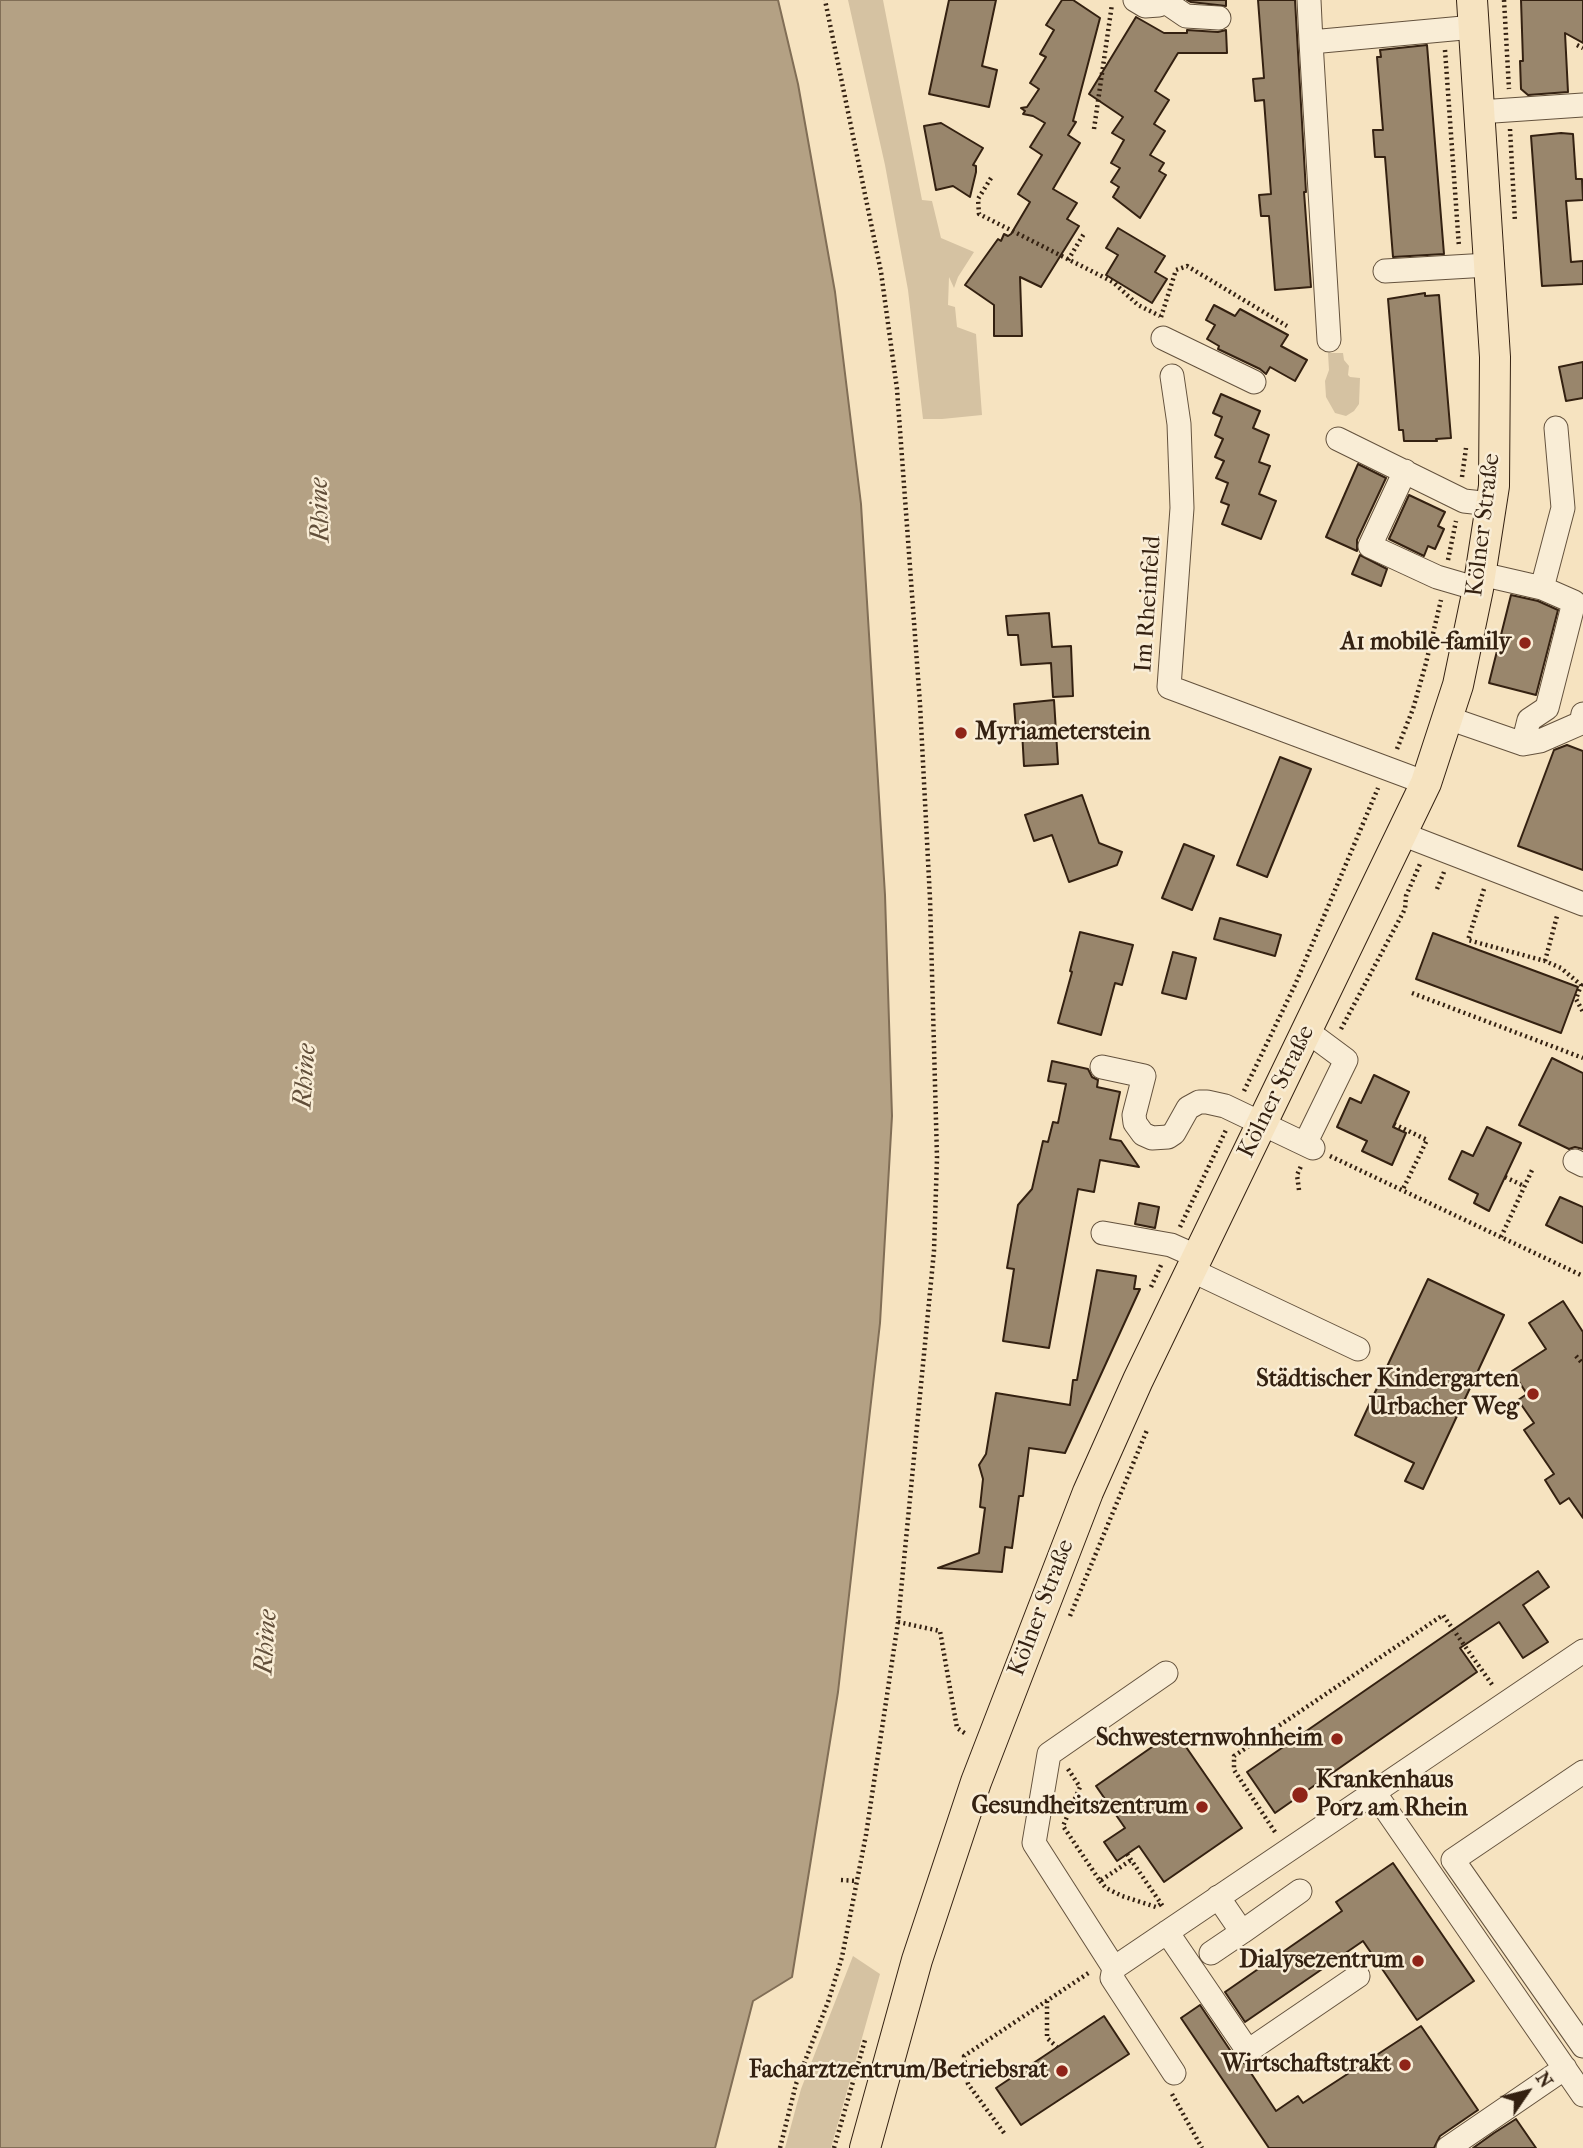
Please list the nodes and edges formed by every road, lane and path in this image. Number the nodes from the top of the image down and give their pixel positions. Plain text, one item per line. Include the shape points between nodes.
1 (825, 0) edge
2 (1113, 0) edge
3 (1135, 0) edge
4 (1309, 0) edge
5 (1165, 1) edge
6 (1473, 14) edge
7 (1219, 18) dead end
8 (1311, 42) junction
9 (1583, 105) edge
10 (1479, 112) junction
11 (1094, 129) dead end
12 (991, 178) dead end
13 (1085, 232) dead end
14 (1068, 260) junction
15 (1489, 265) junction
16 (1385, 271) dead end
17 (1287, 326) dead end
18 (1161, 327) junction
19 (1329, 340) dead end
20 (1172, 376) dead end
21 (1254, 382) dead end
22 (1556, 428) dead end
23 (1338, 439) dead end
24 (1405, 471) junction
25 (1491, 504) junction
26 (1480, 581) junction
27 (1542, 588) junction
28 (1579, 604) edge
29 (1583, 714) edge
30 (1448, 718) junction
31 (1523, 744) junction
32 (1426, 783) junction
33 (1402, 834) junction
34 (1484, 889) dead end
35 (1406, 896) dead end
36 (1583, 904) edge
37 (1557, 915) dead end
38 (1545, 961) junction
39 (1412, 993) dead end
40 (1583, 1012) edge
41 (1319, 1040) junction
42 (1583, 1058) edge
43 (1102, 1067) dead end
44 (1262, 1124) junction
45 (1394, 1124) dead end
46 (1309, 1146) junction
47 (1533, 1168) dead end
48 (1506, 1177) dead end
49 (1524, 1186) junction
50 (1403, 1189) junction
51 (1102, 1233) dead end
52 (1501, 1237) junction
53 (1194, 1263) junction
54 (1583, 1276) edge
55 (1358, 1349) dead end
56 (1576, 1356) dead end
57 (1583, 1364) edge
58 (1150, 1423) dead end
59 (1070, 1617) dead end
60 (898, 1622) junction
61 (1583, 1651) edge
62 (1166, 1673) dead end
63 (1506, 1703) junction
64 (966, 1734) dead end
65 (1049, 1754) junction
66 (1583, 1772) edge
67 (1374, 1792) junction
68 (1287, 1851) junction
69 (1130, 1860) dead end
70 (841, 1880) dead end
71 (857, 1881) junction
72 (1100, 1881) junction
73 (1300, 1891) dead end
74 (1218, 1897) junction
75 (1161, 1904) dead end
76 (1167, 1932) junction
77 (1242, 1932) junction
78 (1211, 1953) dead end
79 (1113, 1973) junction
80 (1358, 1976) dead end
81 (1046, 2000) junction
82 (1583, 2046) edge
83 (1057, 2047) dead end
84 (1565, 2068) junction
85 (1174, 2073) joint
86 (1583, 2095) edge
87 (1004, 2133) dead end
88 (780, 2148) edge
89 (865, 2148) edge
90 (1202, 2148) edge
91 (1448, 2148) edge

1 - 60 path via 890,328 920,704 930,899 937,1158 934,1251
2 - 11 path
3 - 5 street via 1145,6
4 - 8 street
5 - 7 street via 1186,16
6 - 8 street
6 - 10 main road, Kölner Straße
8 - 19 street
9 - 10 street
10 - 15 main road, Kölner Straße
12 - 14 path via 978,199 979,214
13 - 14 path
14 - 18 path via 1113,282
15 - 16 street
15 - 25 main road, Kölner Straße via 1495,358
17 - 18 path via 1187,266 1176,270
18 - 21 street
20 - 32 street, Im Rheinfeld via 1182,508 1169,687
22 - 27 street via 1563,508
23 - 24 street
24 - 25 street via 1464,501
24 - 26 street via 1370,546 1437,577
25 - 26 main road, Kölner Straße
26 - 27 street
26 - 30 main road, Kölner Straße
27 - 28 street
28 - 31 street via 1547,708 1529,720
29 - 31 street via 1581,723
30 - 31 street
30 - 32 main road, Kölner Straße
32 - 33 main road, Kölner Straße
33 - 36 street
33 - 41 main road, Kölner Straße
34 - 38 path via 1468,940
35 - 41 path via 1405,909
37 - 38 path
38 - 40 path via 1581,985 1576,999
39 - 42 path
41 - 44 main road, Kölner Straße
41 - 46 street via 1346,1060
43 - 44 street via 1144,1076 1135,1124 1152,1138 1174,1133 1188,1108 1199,1101 1225,1106
44 - 46 street
44 - 53 main road, Kölner Straße
45 - 50 path via 1427,1140
46 - 50 path
47 - 49 path
48 - 49 path
49 - 52 path
50 - 52 path
51 - 53 street via 1171,1245
52 - 54 path
53 - 55 street
53 - 89 main road, Kölner Straße via 1088,1492 985,1758 917,1960
56 - 57 path
58 - 59 path
60 - 64 path via 940,1632 957,1728
60 - 71 path
61 - 63 street
62 - 65 street
63 - 67 street
63 - 68 path via 1443,1615 1234,1756 1234,1770
65 - 72 path via 1080,1787 1063,1826
65 - 79 street via 1034,1843
66 - 82 street via 1453,1860
67 - 68 street
67 - 84 street
68 - 74 street
69 - 72 path
70 - 71 path
71 - 88 path via 842,1957 796,2084
72 - 75 path via 1122,1896 1156,1907
73 - 77 street
74 - 76 street
74 - 77 street
76 - 79 street
76 - 80 street via 1248,2051
77 - 78 street
79 - 81 path via 1095,1969
79 - 85 street
81 - 83 path via 1047,2038
81 - 87 path via 964,2056 968,2084
84 - 86 street
84 - 91 street
85 - 90 path via 1172,2095

